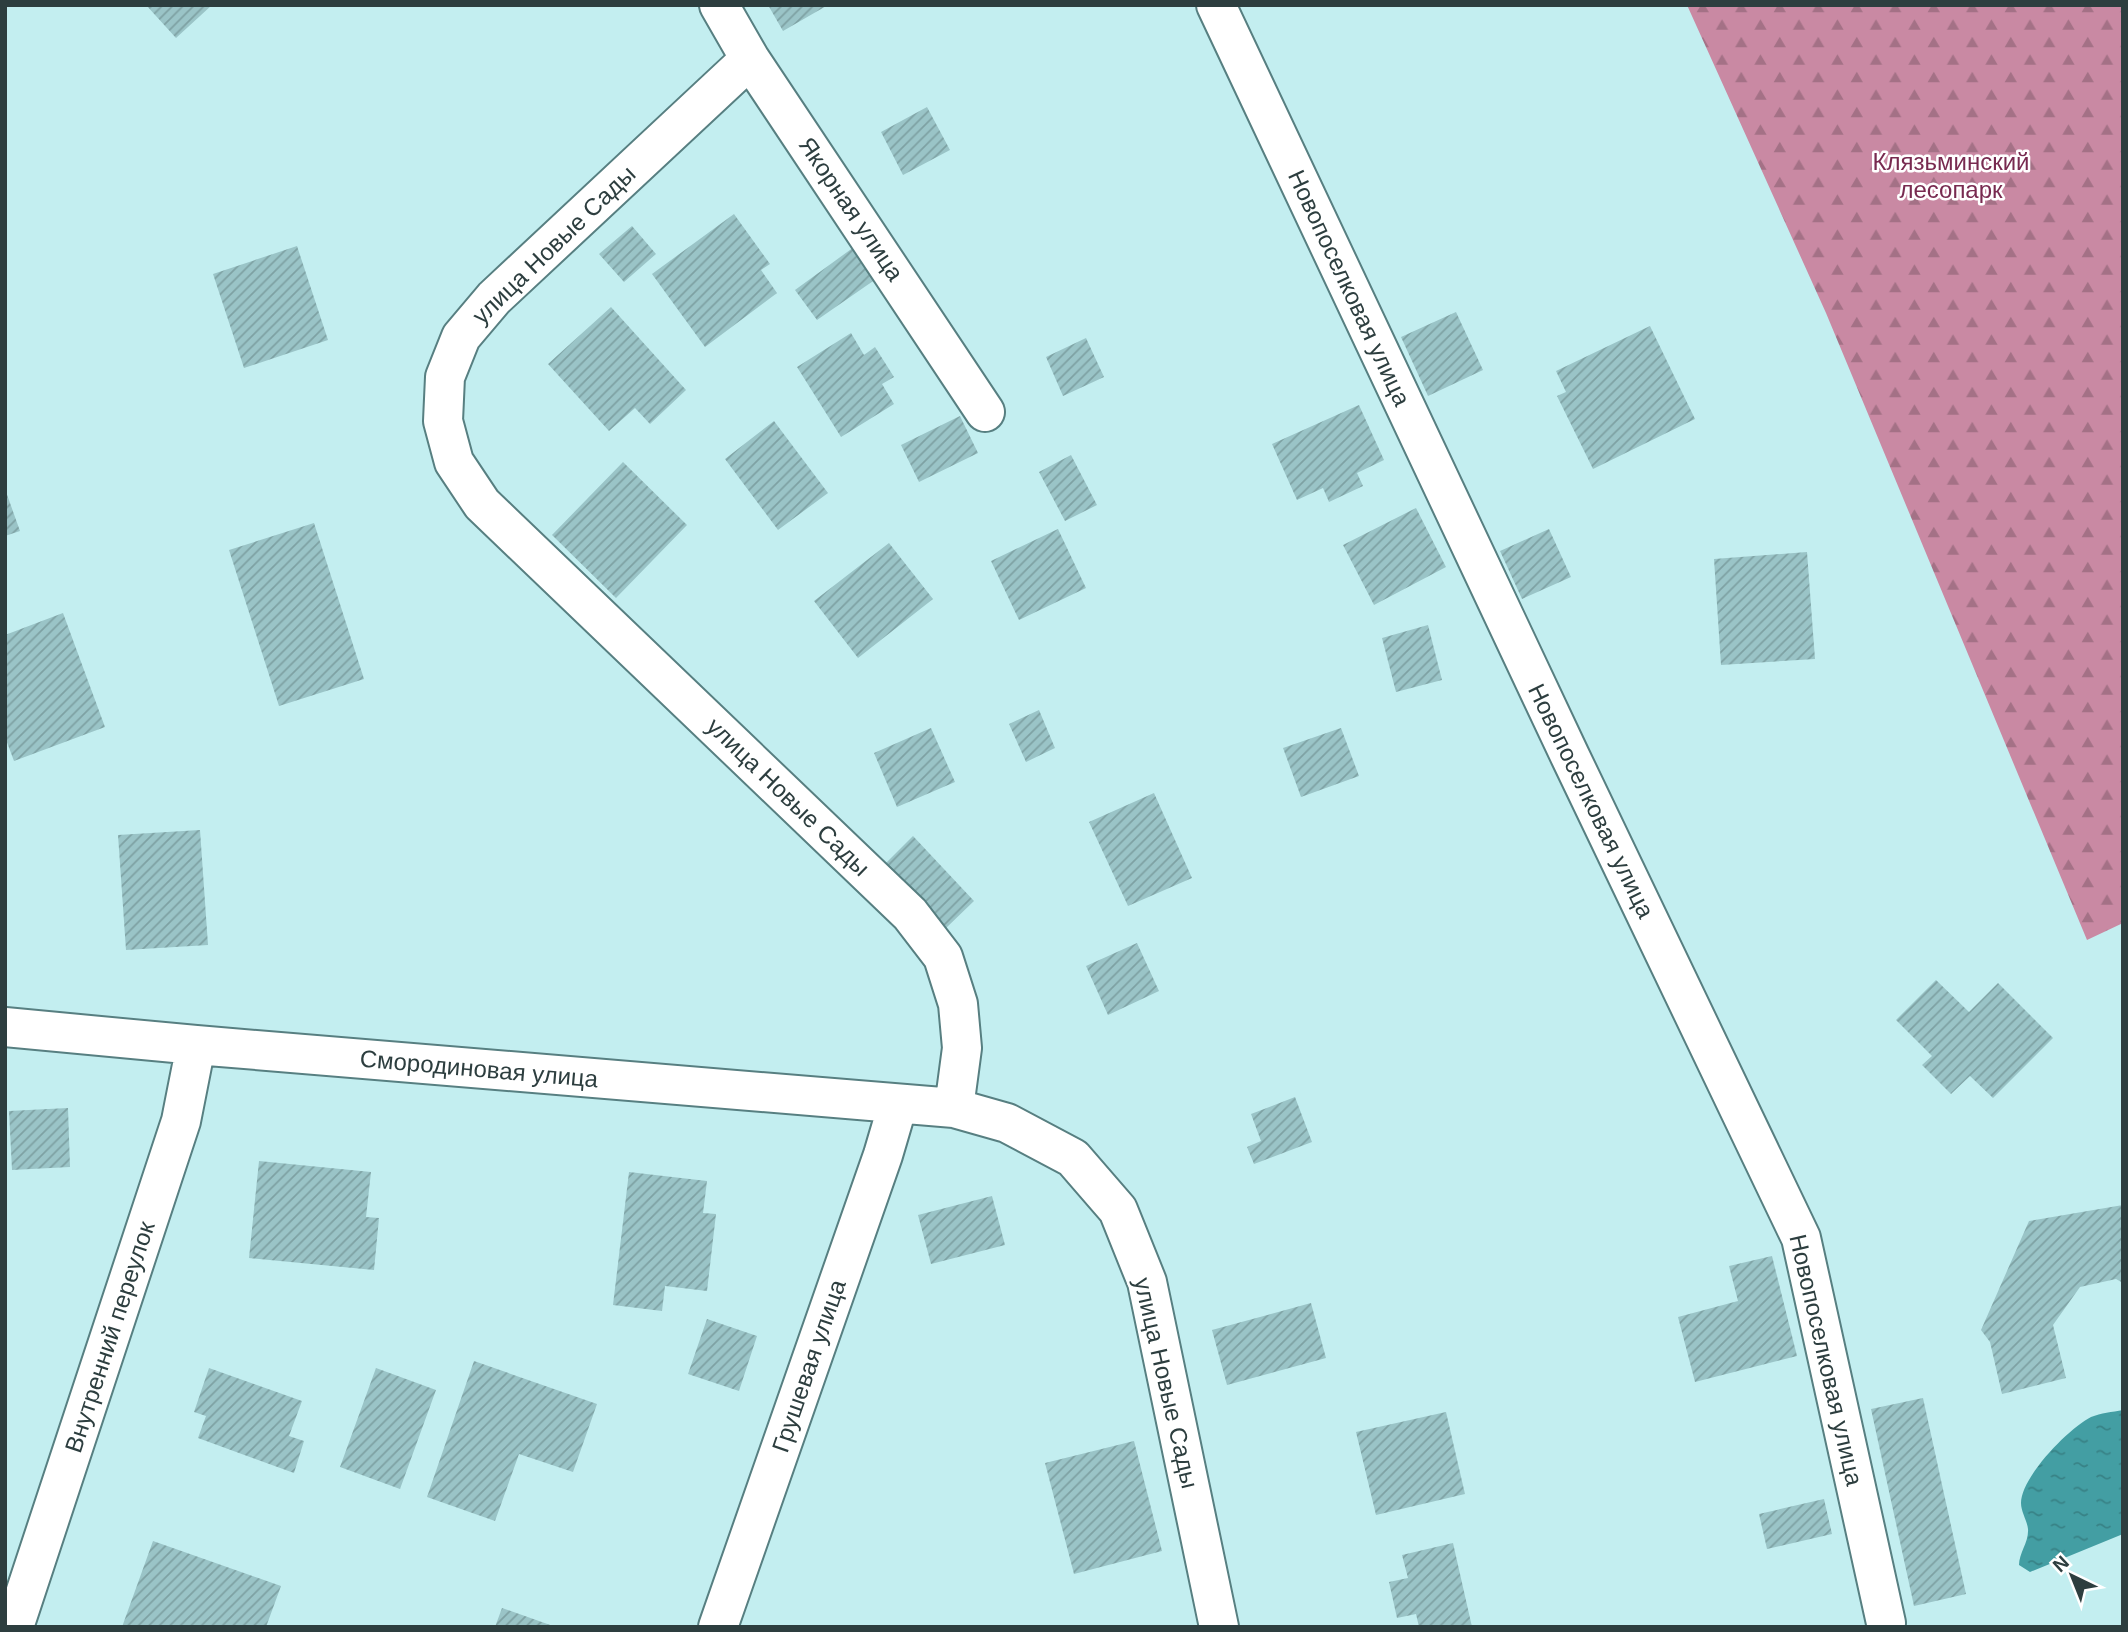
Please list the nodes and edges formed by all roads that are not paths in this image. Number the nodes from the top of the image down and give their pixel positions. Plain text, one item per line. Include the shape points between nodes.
1 (719, 5) edge
2 (1216, 5) edge
3 (750, 59) junction
4 (985, 412) dead end
5 (5, 1027) edge
6 (196, 1045) junction
7 (898, 1104) junction
8 (954, 1108) junction
9 (1886, 1623) dead end
10 (14, 1627) edge
11 (718, 1627) edge
12 (1219, 1627) edge

1 - 3 street, Якорная улица
2 - 9 street, Новопоселковая улица via 1801,1238
3 - 4 street, Якорная улица
3 - 8 street, улица Новые Сады via 494,298 461,337 444,377 443,421 454,461 482,504 910,914 943,957 958,1004 962,1048
5 - 6 street, Смородиновая улица
6 - 7 street, Смородиновая улица
6 - 10 street, Внутренний переулок via 181,1121
7 - 8 street, Смородиновая улица
7 - 11 street, Грушевая улица
8 - 12 street, улица Новые Сады via 1007,1123 1073,1158 1118,1210 1147,1282

